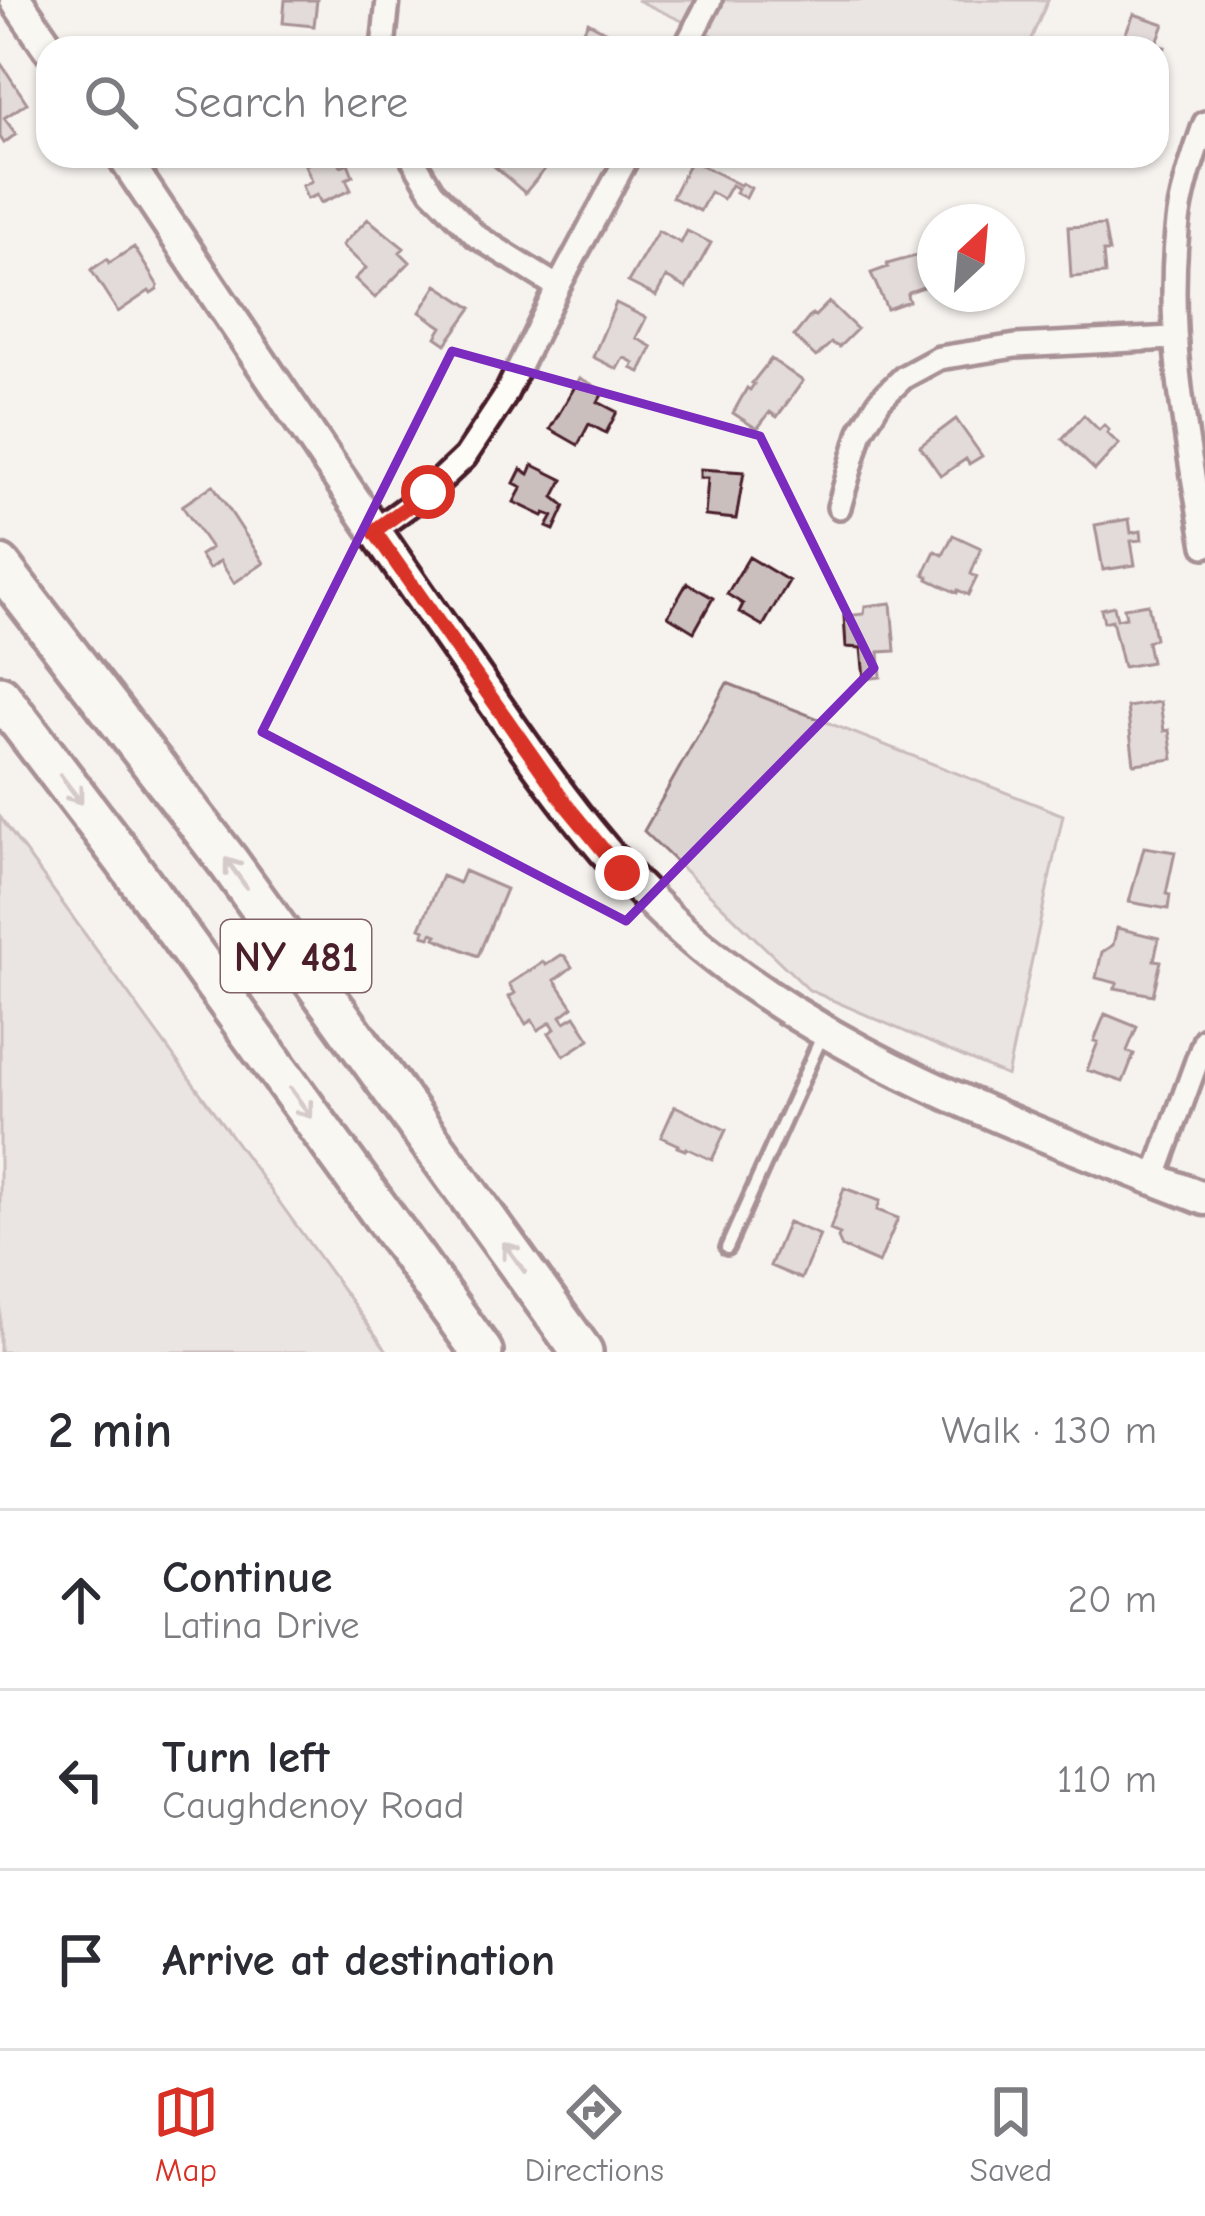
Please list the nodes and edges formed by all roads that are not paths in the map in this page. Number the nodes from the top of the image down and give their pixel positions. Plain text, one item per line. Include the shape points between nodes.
1 (16, 0) edge
2 (388, 0) edge
3 (710, 0) edge
4 (42, 36) edge
5 (384, 36) edge
6 (691, 36) edge
7 (1205, 123) edge
8 (131, 168) edge
9 (418, 168) edge
10 (622, 168) edge
11 (558, 286) junction
12 (1173, 338) junction
13 (838, 507) dead end
14 (374, 531) junction
15 (1205, 546) edge
16 (0, 566) edge
17 (0, 696) edge
18 (824, 1031) junction
19 (1205, 1039) edge
20 (1154, 1179) junction
21 (1205, 1199) edge
22 (727, 1248) dead end
23 (482, 1352) edge
24 (583, 1352) edge

1 - 4 street
2 - 5 street
3 - 6 street
7 - 12 street via 1177,228
8 - 14 street
9 - 11 street via 476,236
10 - 11 street
11 - 14 street via 504,398 465,457
12 - 13 street via 939,358 880,400 861,431
12 - 15 street
14 - 18 street via 622,873 717,960
24 -> 16 highway, NY 481 via 243,882
17 -> 23 highway, NY 481
18 - 20 street via 961,1101
18 - 22 lane
19 - 20 street
20 - 21 street

